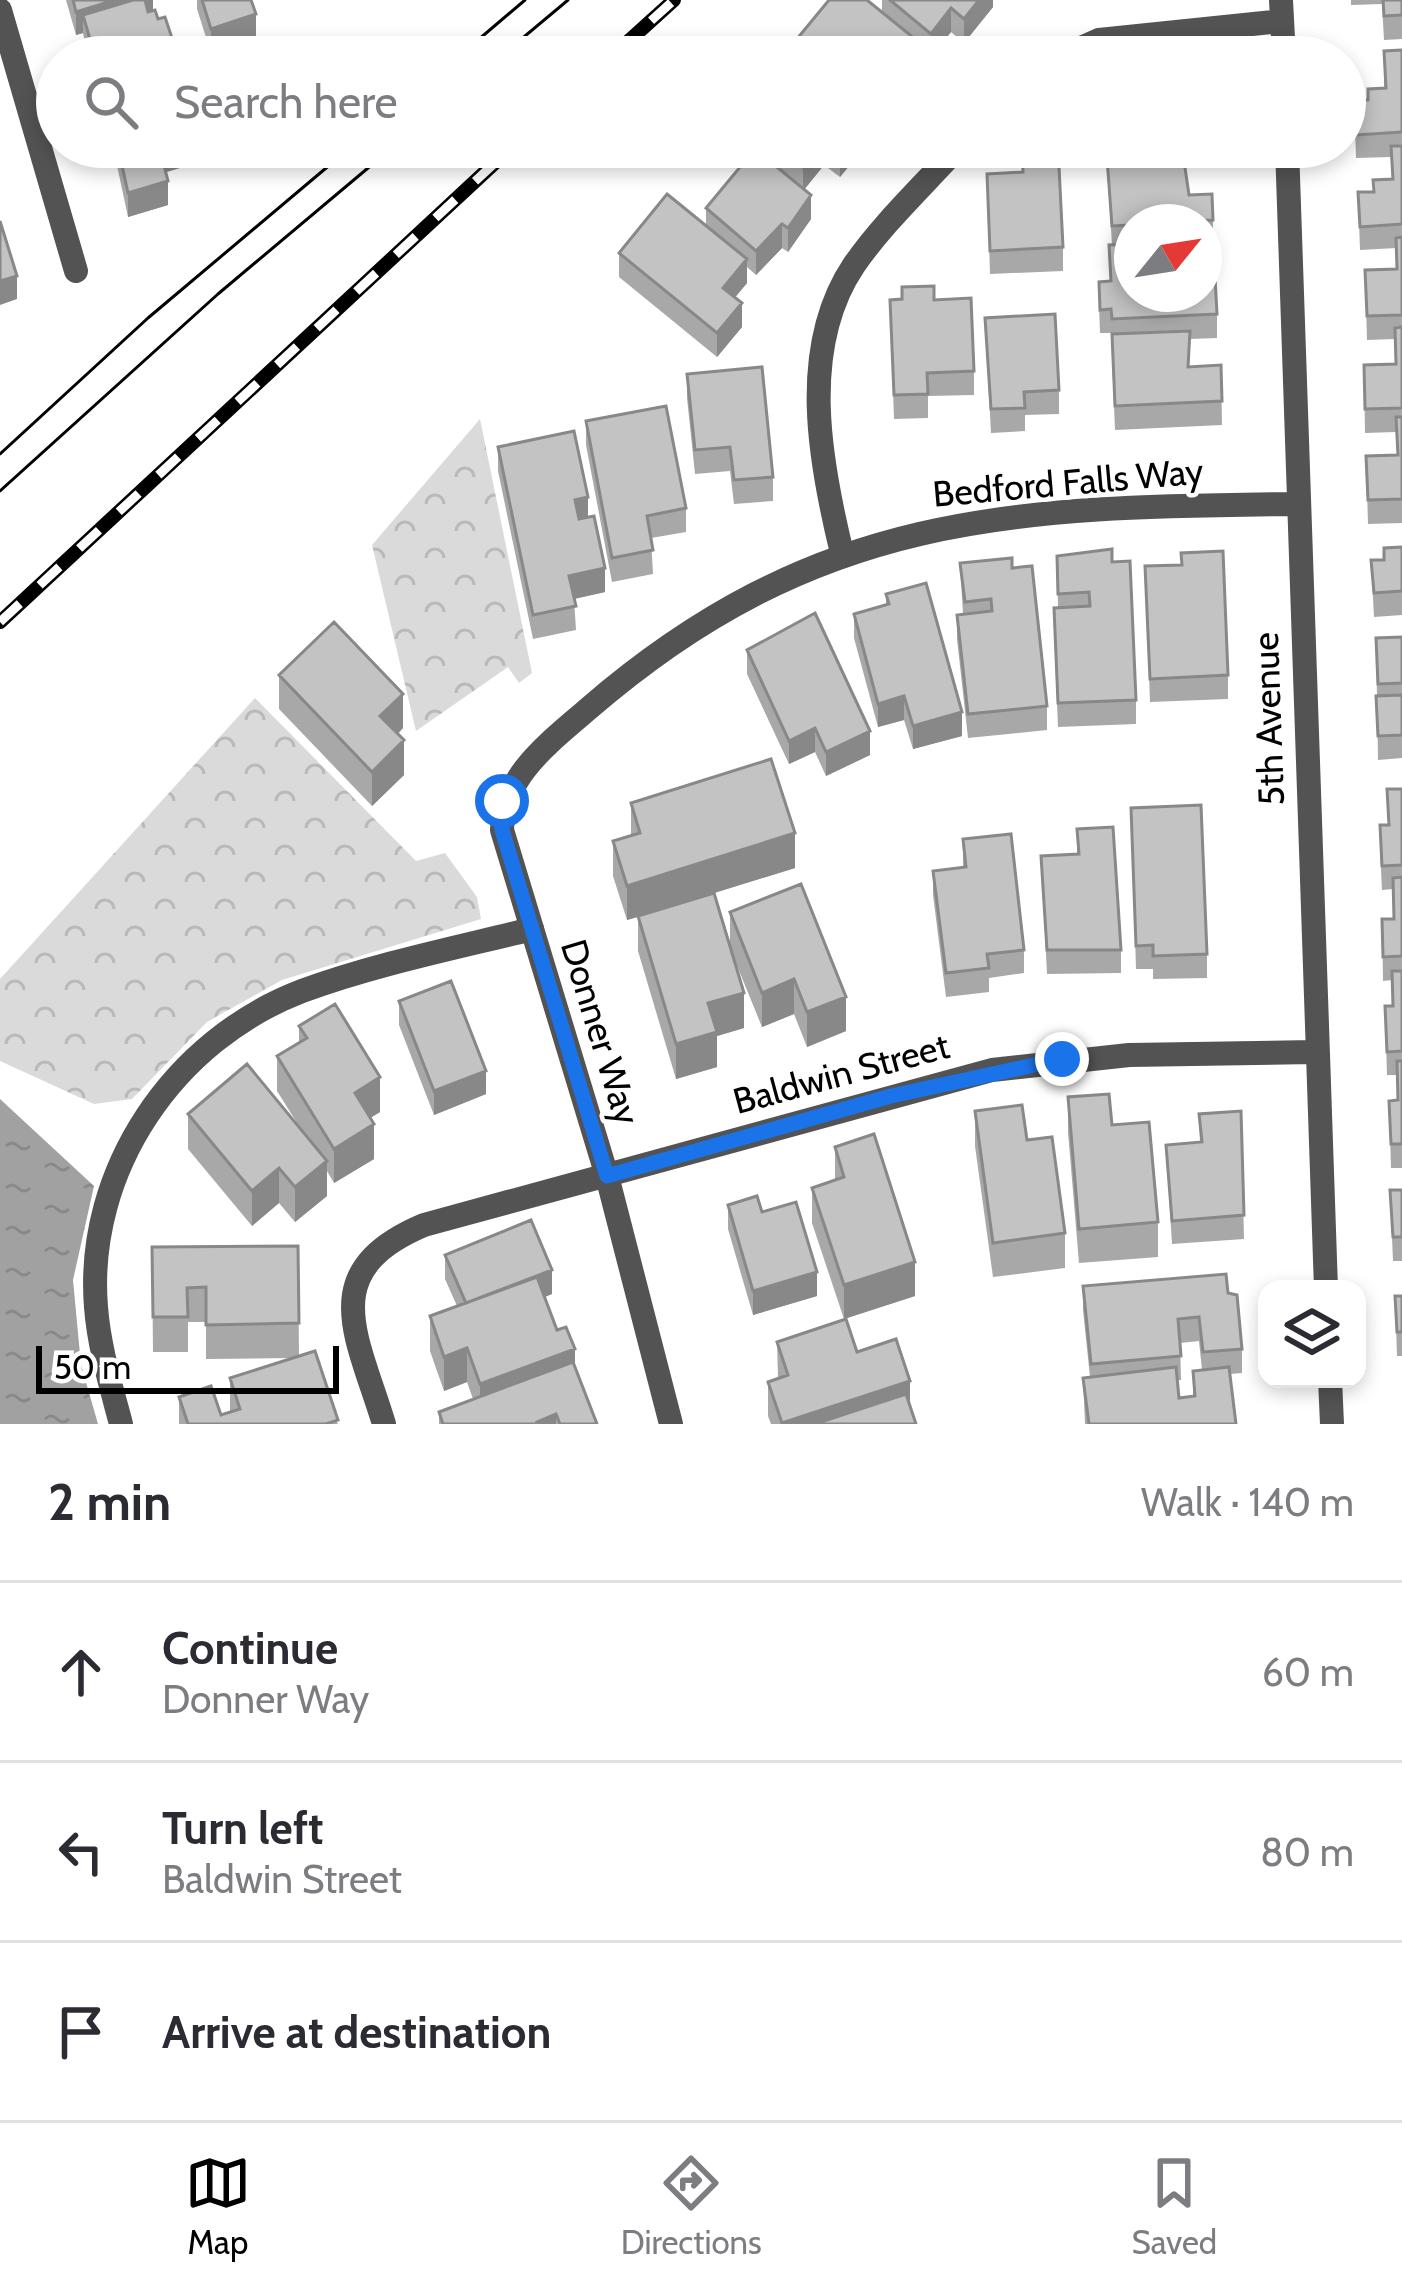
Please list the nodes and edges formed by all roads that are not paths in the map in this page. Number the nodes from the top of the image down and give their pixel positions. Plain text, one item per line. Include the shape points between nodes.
1 (0, 10) edge
2 (1281, 11) edge
3 (1124, 36) edge
4 (36, 134) edge
5 (46, 168) edge
6 (940, 168) edge
7 (1288, 168) edge
8 (76, 271) dead end
9 (1297, 504) junction
10 (842, 553) junction
11 (502, 801) joint
12 (532, 928) junction
13 (1314, 1052) junction
14 (607, 1176) junction
15 (1326, 1280) edge
16 (1330, 1388) edge
17 (121, 1424) edge
18 (384, 1424) edge
19 (671, 1424) edge
20 (1332, 1424) edge

1 - 4 street
2 - 3 street
5 - 8 street
6 - 10 street via 854,266 826,323 823,446
7 - 9 street, 5th Avenue
9 - 10 street, Bedford Falls Way via 988,518
9 - 13 street, 5th Avenue
10 - 11 street, Bedford Falls Way via 711,618 624,678 540,753
11 - 12 street, Donner Way via 502,830
12 - 14 street, Donner Way
12 - 17 street via 298,993 232,1028 188,1064 135,1129 99,1226 96,1310
13 - 14 street, Baldwin Street via 1129,1055 992,1070
13 - 15 street, 5th Avenue
14 - 18 street, Baldwin Street via 424,1225 365,1261 350,1304
14 - 19 street, Donner Way
16 - 20 street

